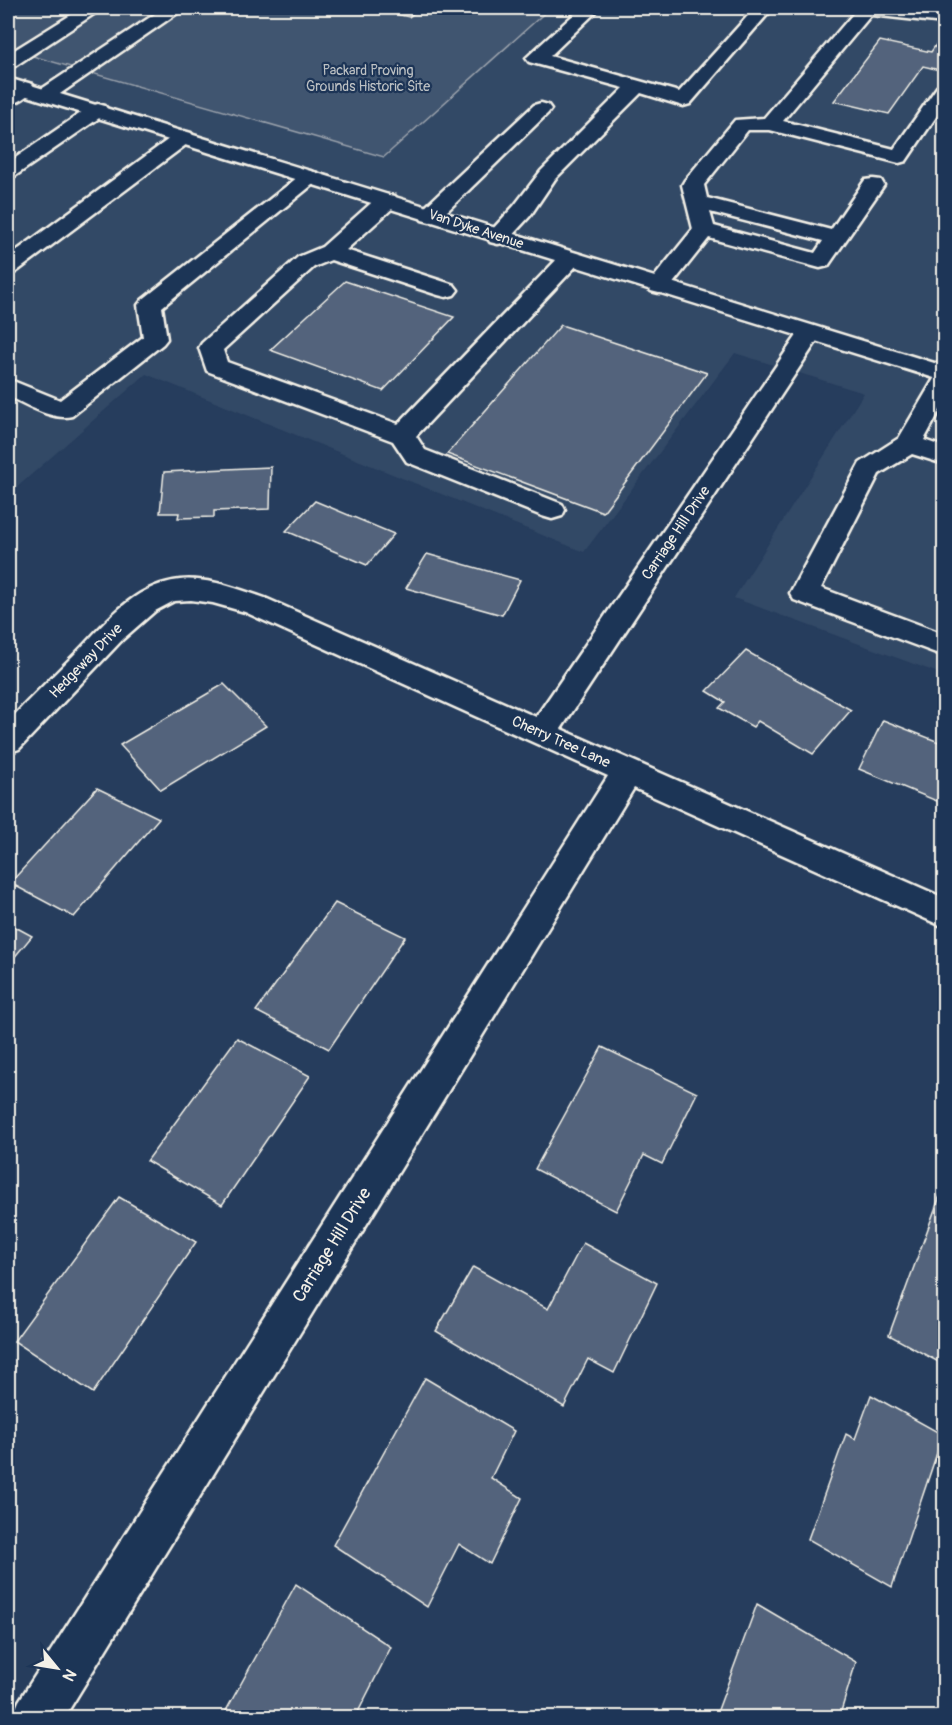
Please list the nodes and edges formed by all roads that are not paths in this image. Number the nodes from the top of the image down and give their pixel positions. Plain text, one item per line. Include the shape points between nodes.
1 (94, 8) edge
2 (176, 8) edge
3 (591, 8) edge
4 (764, 8) edge
5 (945, 18) edge
6 (8, 62) edge
7 (636, 86) junction
8 (13, 90) edge
9 (945, 92) edge
10 (47, 94) junction
11 (541, 109) dead end
12 (98, 110) junction
13 (770, 124) junction
14 (184, 137) junction
15 (8, 172) edge
16 (310, 177) junction
17 (873, 185) dead end
18 (387, 201) junction
19 (697, 202) junction
20 (430, 215) junction
21 (704, 230) junction
22 (498, 237) junction
23 (836, 238) junction
24 (330, 252) junction
25 (570, 259) junction
26 (8, 267) edge
27 (659, 286) junction
28 (446, 290) dead end
29 (810, 333) junction
30 (945, 374) edge
31 (945, 382) edge
32 (8, 387) edge
33 (402, 435) junction
34 (909, 444) junction
35 (945, 456) edge
36 (552, 510) dead end
37 (172, 592) joint
38 (945, 645) edge
39 (542, 733) junction
40 (8, 741) edge
41 (627, 772) junction
42 (945, 913) edge
43 (36, 1718) edge

1 - 6 street
2 - 10 street
3 - 7 street via 536,58
4 - 7 street via 682,100
5 - 13 street via 866,9
7 - 22 street via 548,175
8 - 10 street, Van Dyke Avenue
9 - 13 street via 899,157
10 - 12 street, Van Dyke Avenue
11 - 20 street
12 - 14 street, Van Dyke Avenue
12 - 15 street
13 - 19 street via 742,124 693,185
14 - 16 street, Van Dyke Avenue
14 - 26 street
16 - 18 street, Van Dyke Avenue
16 - 32 street via 150,305 154,339 63,410
17 - 23 street
18 - 20 street, Van Dyke Avenue
18 - 24 street
19 - 21 street
19 - 23 street
20 - 22 street, Van Dyke Avenue
21 - 23 street via 820,261
21 - 27 street
22 - 25 street, Van Dyke Avenue
24 - 28 street
24 - 33 street via 306,262 211,348 216,366
25 - 27 street, Van Dyke Avenue
25 - 33 street
27 - 29 street, Van Dyke Avenue
29 - 30 street, Van Dyke Avenue
29 - 39 street, Carriage Hill Drive
31 - 34 street
33 - 36 street via 416,456
34 - 35 street
34 - 38 street via 869,469 804,593
37 - 39 street, Cherry Tree Lane via 225,595 255,605
37 - 40 street, Hedgeway Drive via 132,614
39 - 41 street, Cherry Tree Lane
41 - 42 street, Cherry Tree Lane
41 - 43 street, Carriage Hill Drive

